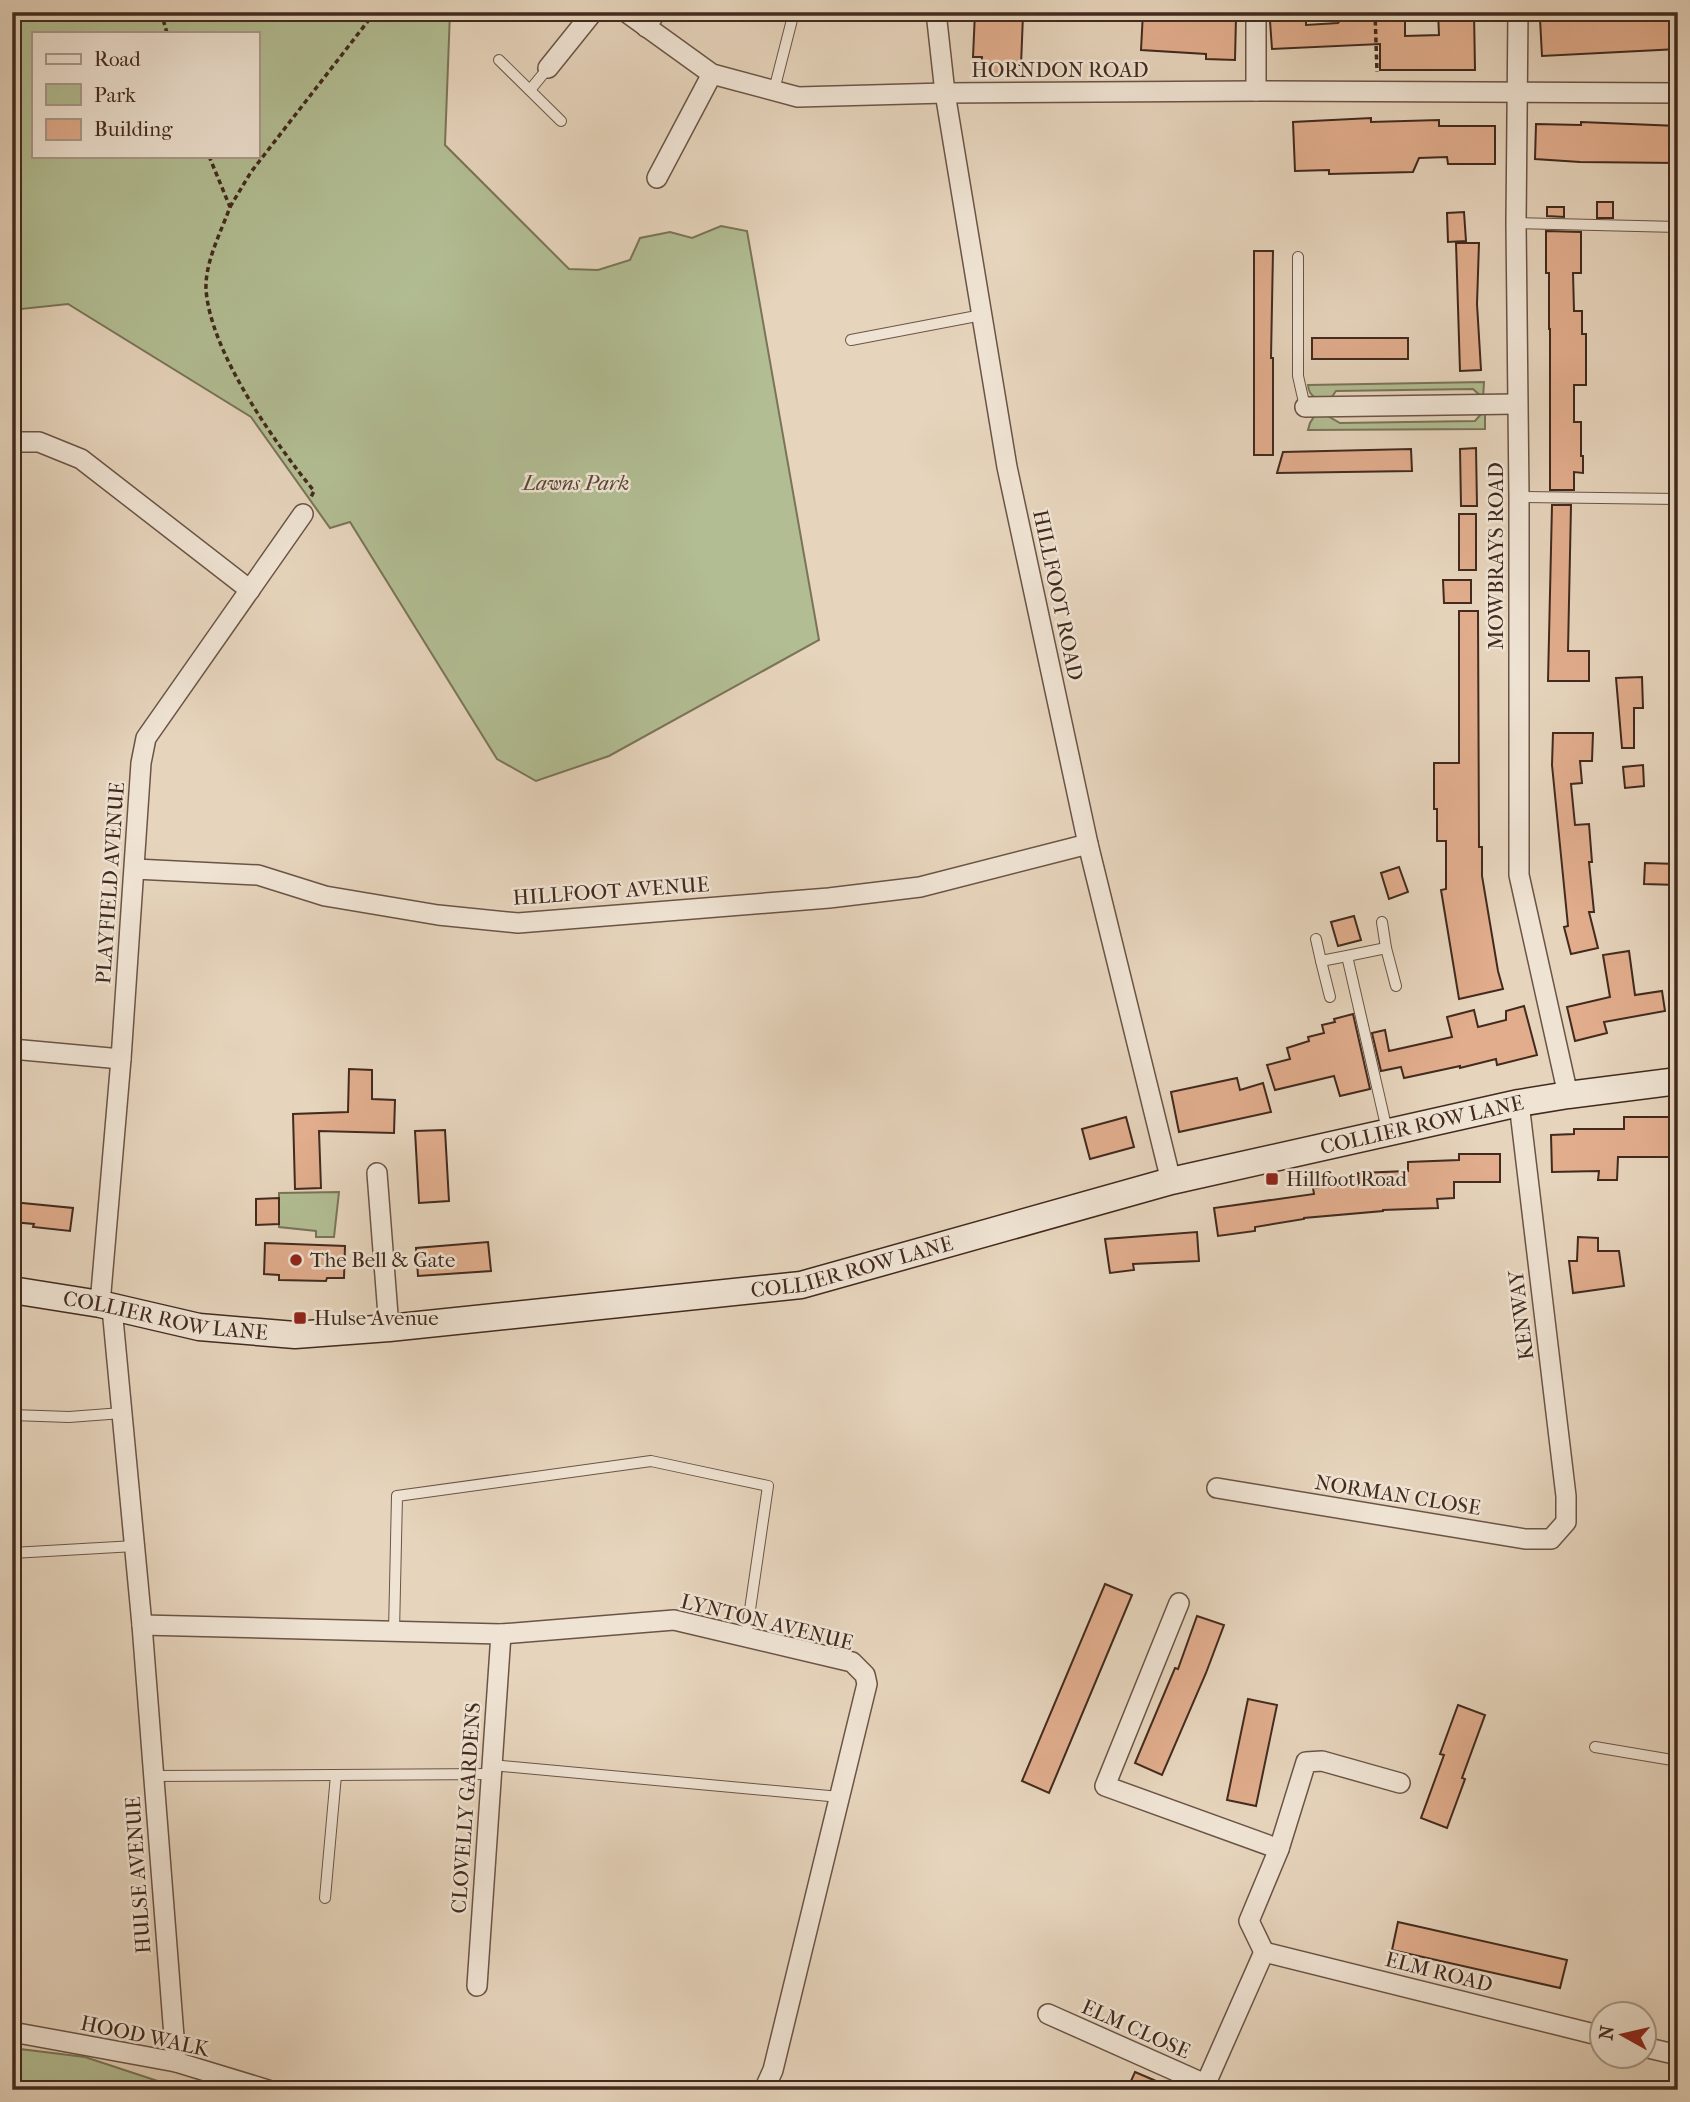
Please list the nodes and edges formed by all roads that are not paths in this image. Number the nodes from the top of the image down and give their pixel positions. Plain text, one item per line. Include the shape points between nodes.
1 (593, 12) edge
2 (626, 12) edge
3 (794, 12) edge
4 (936, 12) edge
5 (1256, 12) edge
6 (1518, 12) edge
7 (651, 20) edge
8 (499, 60) dead end
9 (548, 68) joint
10 (712, 74) junction
11 (530, 90) junction
12 (774, 90) junction
13 (1256, 91) junction
14 (945, 93) junction
15 (1517, 93) junction
16 (1678, 93) edge
17 (561, 121) dead end
18 (657, 178) dead end
19 (1516, 223) junction
20 (1678, 227) edge
21 (1298, 257) dead end
22 (982, 316) junction
23 (851, 340) dead end
24 (1517, 404) junction
25 (1305, 407) joint
26 (12, 442) edge
27 (1519, 497) junction
28 (1678, 499) edge
29 (303, 514) road end
30 (250, 590) junction
31 (1088, 844) junction
32 (135, 869) junction
33 (1382, 922) dead end
34 (1316, 939) dead end
35 (1386, 948) junction
36 (1347, 956) junction
37 (1321, 961) junction
38 (1396, 986) dead end
39 (1330, 998) dead end
40 (12, 1049) edge
41 (121, 1059) junction
42 (1678, 1082) edge
43 (1568, 1095) junction
44 (1519, 1103) junction
45 (1388, 1134) junction
46 (377, 1173) dead end
47 (1171, 1181) junction
48 (12, 1290) edge
49 (106, 1306) junction
50 (388, 1328) junction
51 (122, 1413) junction
52 (12, 1415) edge
53 (1217, 1488) dead end
54 (1566, 1522) joint
55 (135, 1546) junction
56 (12, 1553) edge
57 (1179, 1602) dead end
58 (142, 1625) junction
59 (394, 1632) junction
60 (501, 1634) junction
61 (746, 1637) junction
62 (1595, 1747) dead end
63 (1678, 1761) edge
64 (491, 1770) junction
65 (336, 1774) junction
66 (153, 1776) junction
67 (1400, 1783) dead end
68 (840, 1797) junction
69 (1279, 1849) junction
70 (325, 1898) dead end
71 (1264, 1952) junction
72 (477, 1986) dead end
73 (1048, 2014) dead end
74 (12, 2032) edge
75 (1588, 2033) edge
76 (1658, 2050) edge
77 (1678, 2055) edge
78 (176, 2062) junction
79 (1204, 2087) edge
80 (268, 2090) edge
81 (764, 2090) edge

1 - 9 street
2 - 7 street, HORNDON ROAD
3 - 12 lane
4 - 14 street, HILLFOOT ROAD
5 - 13 street
6 - 15 street, MOWBRAYS ROAD
7 - 10 street, HORNDON ROAD
8 - 11 lane
9 - 11 lane
10 - 12 street, HORNDON ROAD
10 - 18 street
11 - 17 lane
12 - 14 street, HORNDON ROAD via 798,97
13 - 14 street, HORNDON ROAD
13 - 15 street, HORNDON ROAD
14 - 22 street, HILLFOOT ROAD
15 - 16 street, HORNDON ROAD
15 - 19 street, MOWBRAYS ROAD
19 - 20 lane
19 - 24 street, MOWBRAYS ROAD
21 - 25 lane via 1297,376
22 - 23 lane
22 - 31 street, HILLFOOT ROAD via 1007,467
24 - 25 street
24 - 27 street, MOWBRAYS ROAD
26 - 30 street via 39,442 80,459
27 - 28 lane
27 - 43 street, MOWBRAYS ROAD via 1519,875
29 - 30 street, PLAYFIELD AVENUE
30 - 32 street, PLAYFIELD AVENUE via 146,738
31 - 32 street, HILLFOOT AVENUE via 920,887 518,923 325,896 258,875
31 - 47 street, HILLFOOT ROAD
32 - 41 street, PLAYFIELD AVENUE
33 - 35 lane
34 - 37 lane
35 - 36 lane
35 - 38 lane
36 - 37 lane
36 - 45 lane
37 - 39 lane
40 - 41 street
41 - 49 street, PLAYFIELD AVENUE
42 - 43 main road, COLLIER ROW LANE
43 - 44 main road, COLLIER ROW LANE
44 - 45 main road, COLLIER ROW LANE
44 - 54 street, KENWAY
45 - 47 main road, COLLIER ROW LANE
46 - 50 street
47 - 50 main road, COLLIER ROW LANE via 801,1285
48 - 49 main road, COLLIER ROW LANE
49 - 50 main road, COLLIER ROW LANE via 199,1327 295,1335
49 - 51 street, HULSE AVENUE
51 - 52 lane
51 - 55 street, HULSE AVENUE
53 - 54 street, NORMAN CLOSE via 1525,1539 1550,1539
55 - 56 lane
55 - 58 street, HULSE AVENUE
57 - 69 street via 1105,1786
58 - 59 street, LYNTON AVENUE
58 - 66 street, HULSE AVENUE
59 - 60 street, LYNTON AVENUE
59 - 61 lane via 397,1496 651,1461 768,1486
60 - 61 street, LYNTON AVENUE via 674,1620
60 - 64 street, CLOVELLY GARDENS
61 - 68 street, LYNTON AVENUE via 852,1662 865,1675 867,1684
62 - 63 lane
64 - 65 lane
64 - 68 lane
64 - 72 street, CLOVELLY GARDENS
65 - 66 lane
65 - 70 lane
66 - 78 street, HULSE AVENUE
67 - 69 street via 1322,1761 1306,1762
68 - 81 street, LYNTON AVENUE via 773,2070
69 - 71 street via 1249,1921
71 - 75 street, ELM ROAD
71 - 79 street
73 - 79 street, ELM CLOSE
74 - 78 street, HOOD WALK
76 - 77 street
78 - 80 street, HOOD WALK

